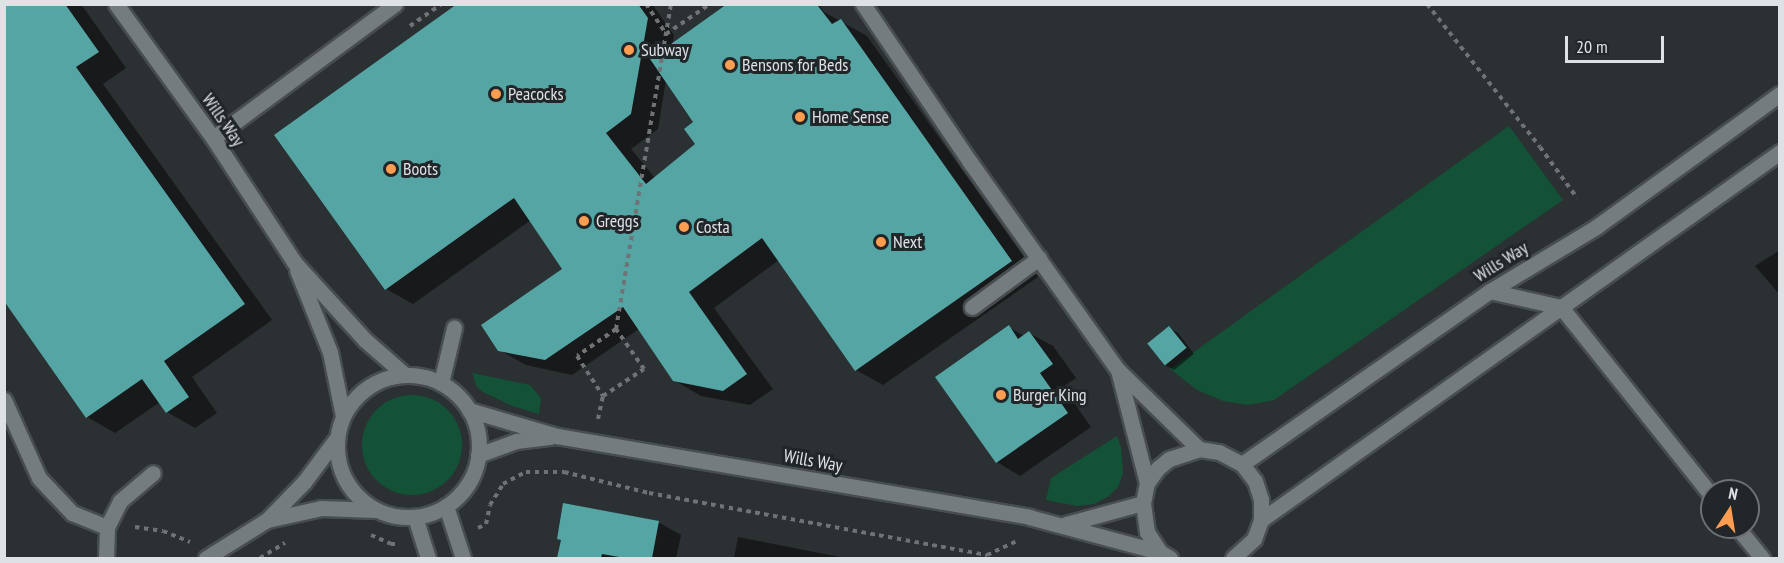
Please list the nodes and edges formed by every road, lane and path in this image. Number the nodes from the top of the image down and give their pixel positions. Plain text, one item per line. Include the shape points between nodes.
1 (116, 4) edge
2 (395, 4) edge
3 (646, 4) edge
4 (671, 4) edge
5 (710, 4) edge
6 (863, 4) edge
7 (1426, 4) edge
8 (666, 34) junction
9 (1779, 94) edge
10 (213, 138) junction
11 (1779, 152) edge
12 (1576, 198) dead end
13 (1039, 258) junction
14 (294, 262) junction
15 (1490, 291) junction
16 (972, 307) dead end
17 (1561, 307) junction
18 (454, 328) dead end
19 (616, 329) junction
20 (1118, 370) junction
21 (405, 375) junction
22 (441, 383) junction
23 (4, 399) edge
24 (469, 410) junction
25 (343, 416) junction
26 (557, 436) junction
27 (336, 439) junction
28 (1199, 449) junction
29 (478, 455) junction
30 (1242, 464) junction
31 (153, 473) dead end
32 (1700, 481) edge
33 (1147, 483) junction
34 (1143, 503) junction
35 (446, 506) junction
36 (375, 510) junction
37 (415, 517) junction
38 (1029, 517) junction
39 (267, 520) junction
40 (1261, 520) junction
41 (1063, 525) junction
42 (107, 527) junction
43 (360, 530) dead end
44 (456, 537) junction
45 (296, 539) dead end
46 (1747, 539) edge
47 (426, 551) edge
48 (1165, 555) edge
49 (105, 558) edge
50 (207, 558) edge
51 (260, 558) edge
52 (463, 558) edge
53 (1233, 558) edge
54 (1762, 558) edge

1 - 10 street, Wills Way
2 - 10 street
3 - 8 path
4 - 8 path
5 - 8 path
6 - 13 street
7 - 12 path
8 - 19 path
9 - 15 street, Wills Way via 1596,227
10 - 14 street, Wills Way
11 - 17 street
13 - 16 street
13 - 20 street
14 - 21 street, Wills Way via 365,339
14 - 25 street, Wills Way via 330,352
15 - 17 street
15 - 30 street, Wills Way
17 - 32 street
17 - 40 street
18 - 22 street
19 - 19 path via 577,356 603,396 644,369
20 - 28 street
20 - 33 street
21 - 22 street, Wills Way
21 - 25 street, Wills Way via 380,381 358,394
22 - 24 street, Wills Way via 457,394
23 - 42 street via 39,478 72,513
24 - 26 street, Wills Way
24 - 29 street, Wills Way via 479,440
25 - 27 street, Wills Way
26 - 29 street, Wills Way via 516,441
26 - 38 street, Wills Way
27 - 36 street, Wills Way via 337,460 345,481 357,497
27 - 39 street, Wills Way via 304,482
28 - 30 street via 1220,452
28 - 33 street via 1169,459
29 - 35 street, Wills Way via 473,475
30 - 40 street via 1255,481 1261,500
31 - 42 street via 120,501
33 - 34 street
34 - 41 street, Wills Way
34 - 48 street via 1147,532
35 - 37 street, Wills Way
35 - 44 street
36 - 37 street, Wills Way via 394,517
36 - 39 street, Wills Way via 321,508
37 - 47 street
38 - 41 street, Wills Way
38 - 44 path via 1022,539 987,555 649,493 564,472 526,472 503,484 490,505 486,524
39 - 50 street, Wills Way
40 - 53 street via 1254,539
41 - 48 street, Wills Way
42 - 49 street
42 - 50 path via 163,531 185,539
43 - 47 path via 391,544
44 - 52 street
45 - 51 path
46 - 54 street

